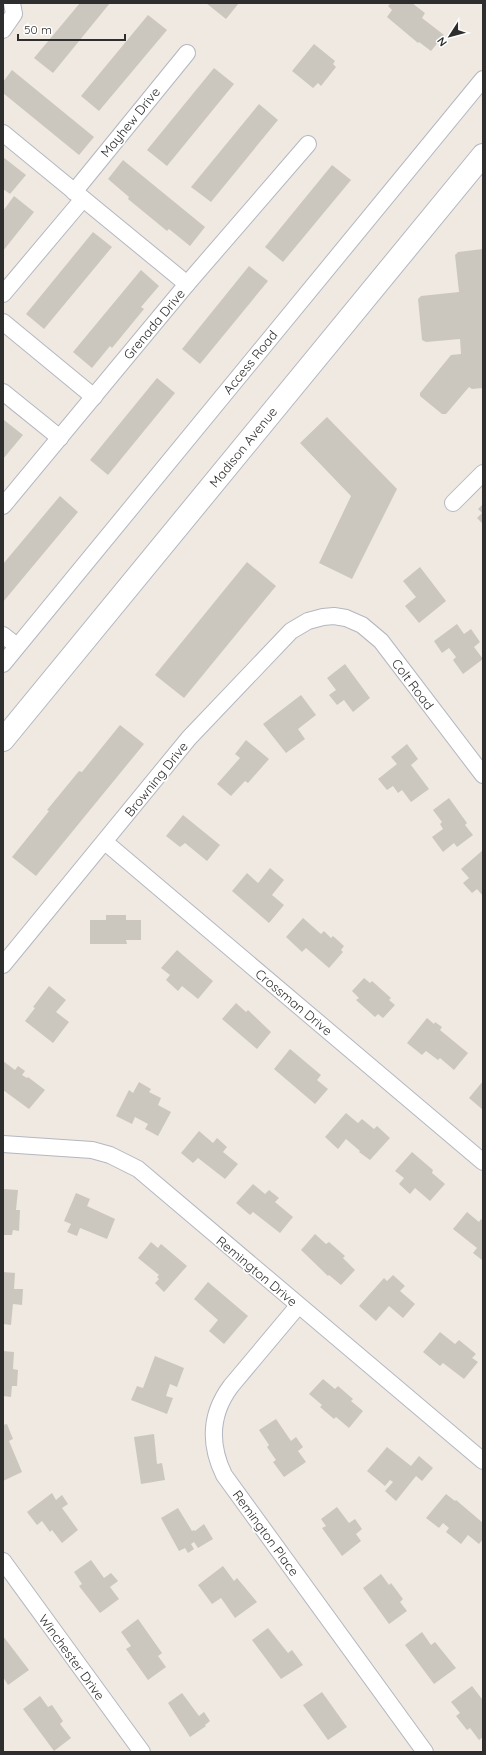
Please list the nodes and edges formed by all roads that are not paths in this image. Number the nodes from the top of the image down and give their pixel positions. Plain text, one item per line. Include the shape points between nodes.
1 (12, 3) edge
2 (3, 30) edge
3 (187, 53) dead end
4 (483, 79) edge
5 (3, 133) edge
6 (308, 144) dead end
7 (483, 155) edge
8 (79, 195) junction
9 (187, 284) junction
10 (3, 294) edge
11 (3, 322) edge
12 (3, 392) edge
13 (94, 397) junction
14 (60, 438) junction
15 (483, 473) edge
16 (454, 503) dead end
17 (3, 506) edge
18 (328, 616) joint
19 (3, 635) edge
20 (17, 646) junction
21 (3, 664) edge
22 (3, 740) edge
23 (483, 775) edge
24 (105, 842) junction
25 (3, 965) edge
26 (3, 1144) edge
27 (483, 1162) edge
28 (298, 1306) junction
29 (483, 1461) edge
30 (3, 1561) edge
31 (142, 1752) edge
32 (425, 1752) edge

1 - 2 street via 14,14
3 - 8 street, Mayhew Drive
4 - 20 street, Access Road
5 - 8 street
6 - 9 street, Grenada Drive
7 - 22 main road, Madison Avenue
8 - 9 street
8 - 10 street, Mayhew Drive
9 - 13 street, Grenada Drive
11 - 13 street
12 - 14 street
13 - 14 street, Grenada Drive
14 - 17 street, Grenada Drive
15 - 16 street
18 - 23 street, Colt Road via 346,618 362,625 380,641
18 - 24 street, Browning Drive via 308,621 287,634 189,738
19 - 20 street
20 - 21 street, Access Road
24 - 25 street, Browning Drive
24 - 27 street, Crossman Drive
26 - 28 street, Remington Drive via 92,1150 110,1155 138,1169
28 - 29 street, Remington Drive
28 - 32 street, Remington Place via 223,1397 214,1422 213,1443 216,1456 224,1475
30 - 31 street, Winchester Drive

